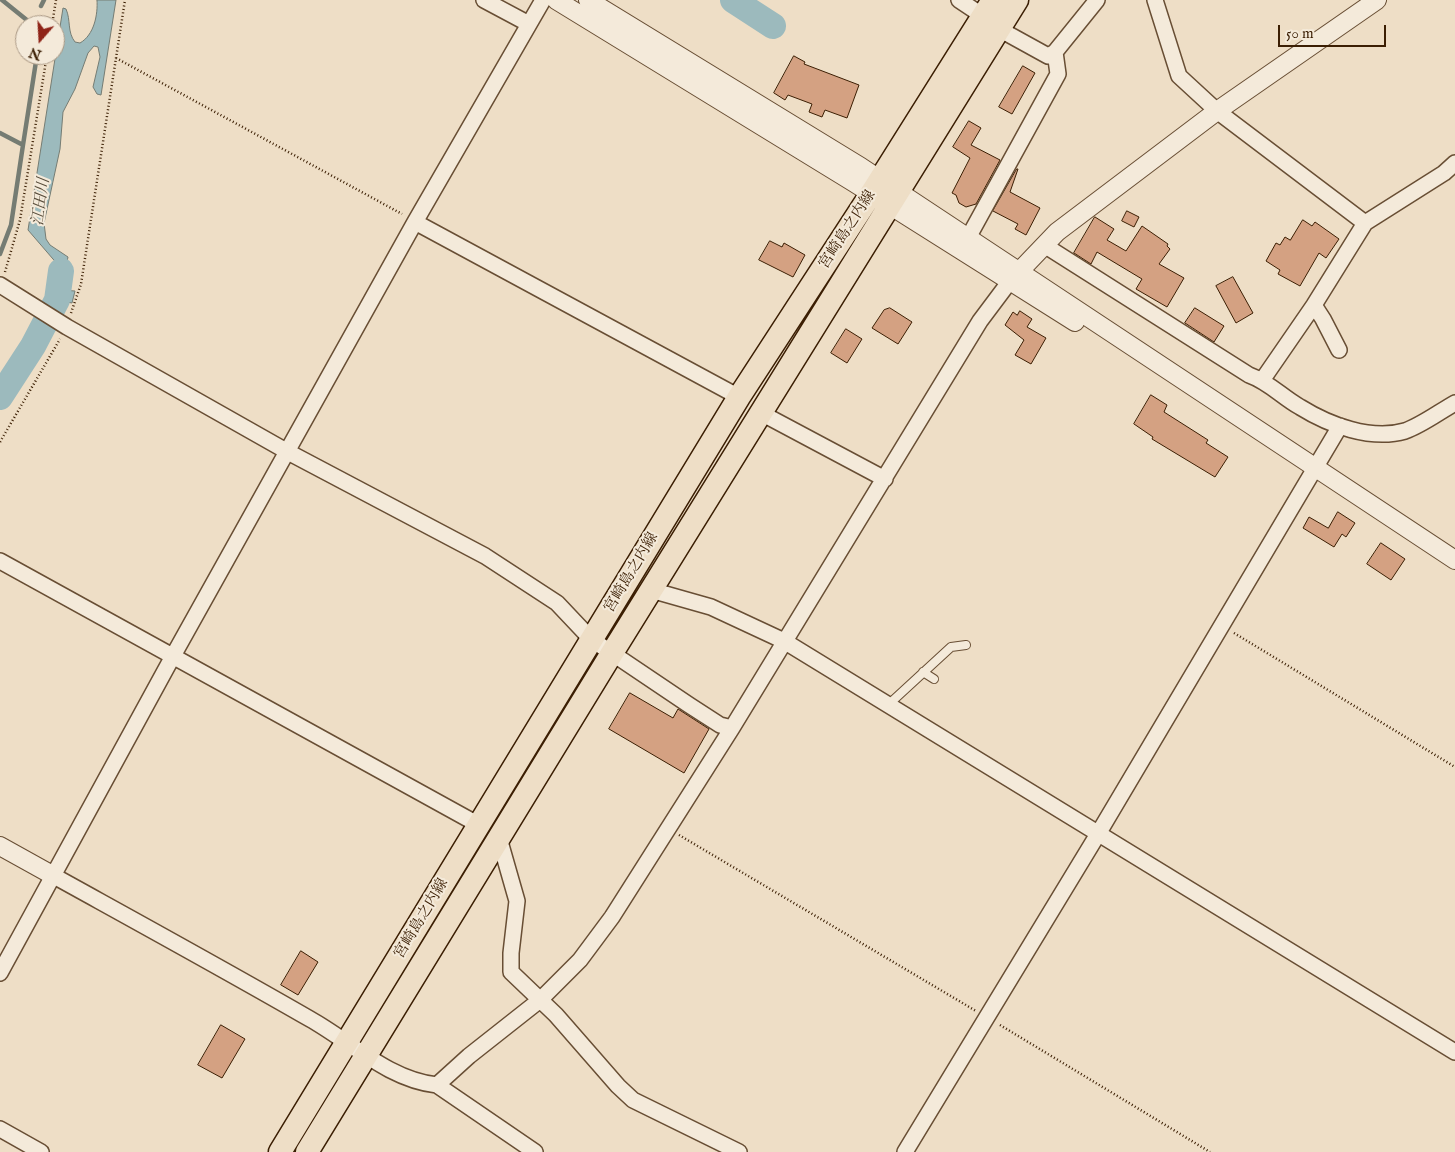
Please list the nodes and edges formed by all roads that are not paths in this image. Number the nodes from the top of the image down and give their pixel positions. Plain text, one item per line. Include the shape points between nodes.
1 (484, 0) edge
2 (543, 0) edge
3 (556, 0) edge
4 (588, 0) edge
5 (959, 0) edge
6 (1017, 0) edge
7 (1097, 0) edge
8 (1155, 0) edge
9 (1377, 0) edge
10 (991, 15) edge
11 (529, 24) junction
12 (1055, 52) junction
13 (1217, 111) junction
14 (1455, 163) edge
15 (884, 193) junction
16 (415, 222) junction
17 (1365, 223) junction
18 (968, 238) junction
19 (1044, 245) junction
20 (1015, 276) junction
21 (1, 282) edge
22 (1314, 305) junction
23 (1339, 350) dead end
24 (1262, 379) junction
25 (739, 397) junction
26 (1455, 403) edge
27 (761, 413) junction
28 (1340, 426) junction
29 (288, 452) junction
30 (1314, 468) junction
31 (885, 479) junction
32 (1455, 560) edge
33 (0, 561) edge
34 (651, 590) junction
35 (591, 639) junction
36 (784, 641) junction
37 (966, 644) dead end
38 (612, 653) junction
39 (173, 656) junction
40 (922, 672) junction
41 (934, 680) dead end
42 (888, 705) junction
43 (732, 728) junction
44 (479, 825) junction
45 (1098, 834) junction
46 (499, 838) junction
47 (0, 846) edge
48 (54, 876) junction
49 (0, 973) edge
50 (540, 1000) junction
51 (357, 1048) junction
52 (1455, 1052) edge
53 (437, 1085) junction
54 (0, 1129) edge
55 (42, 1152) edge
56 (280, 1152) edge
57 (307, 1152) edge
58 (535, 1152) edge
59 (739, 1152) edge
60 (905, 1152) edge

1 - 11 street
2 - 11 street
3 - 15 street
4 - 15 street
5 - 10 street
6 - 10 main road, 宮崎島之内線
7 - 12 street
8 - 13 street via 1179,76
9 - 13 street
10 - 12 street via 1042,54 1048,56
10 - 15 main road, 宮崎島之内線
11 - 16 street
12 - 18 street via 1058,74
13 - 17 street
13 - 19 street
14 - 17 street
15 - 18 street
15 - 20 street
15 - 25 main road, 宮崎島之内線
15 - 27 main road, 宮崎島之内線
16 - 25 street
16 - 29 street
17 - 22 street
18 - 20 street
19 - 20 street
19 - 24 street via 1249,374
20 - 30 street
20 - 31 street via 980,321
21 - 29 street via 62,324
22 - 23 street
22 - 24 street
24 - 28 street via 1302,408
25 - 35 main road, 宮崎島之内線
26 - 28 street via 1407,430 1388,435
27 - 31 street
27 - 34 main road, 宮崎島之内線
28 - 30 street
29 - 35 street via 486,556 557,603
29 - 39 street
30 - 32 street
30 - 45 street
31 - 36 street
33 - 39 street
34 - 36 street via 711,607
34 - 38 main road, 宮崎島之内線
35 - 38 street
35 - 44 main road, 宮崎島之内線
36 - 42 street
36 - 43 street
37 - 40 lane via 951,647
38 - 43 street via 720,725
38 - 46 main road, 宮崎島之内線
39 - 44 street
39 - 48 street
40 - 41 lane
40 - 42 lane
42 - 45 street
43 - 50 street via 606,924 580,960
44 - 51 main road, 宮崎島之内線
45 - 52 street
45 - 60 street
46 - 50 street via 517,901 511,972
46 - 51 main road, 宮崎島之内線
47 - 48 street
48 - 49 street
48 - 51 street
50 - 53 street
50 - 59 street via 634,1100
51 - 53 street via 418,1083
51 - 56 main road, 宮崎島之内線
51 - 57 main road, 宮崎島之内線
53 - 58 street
54 - 55 street

